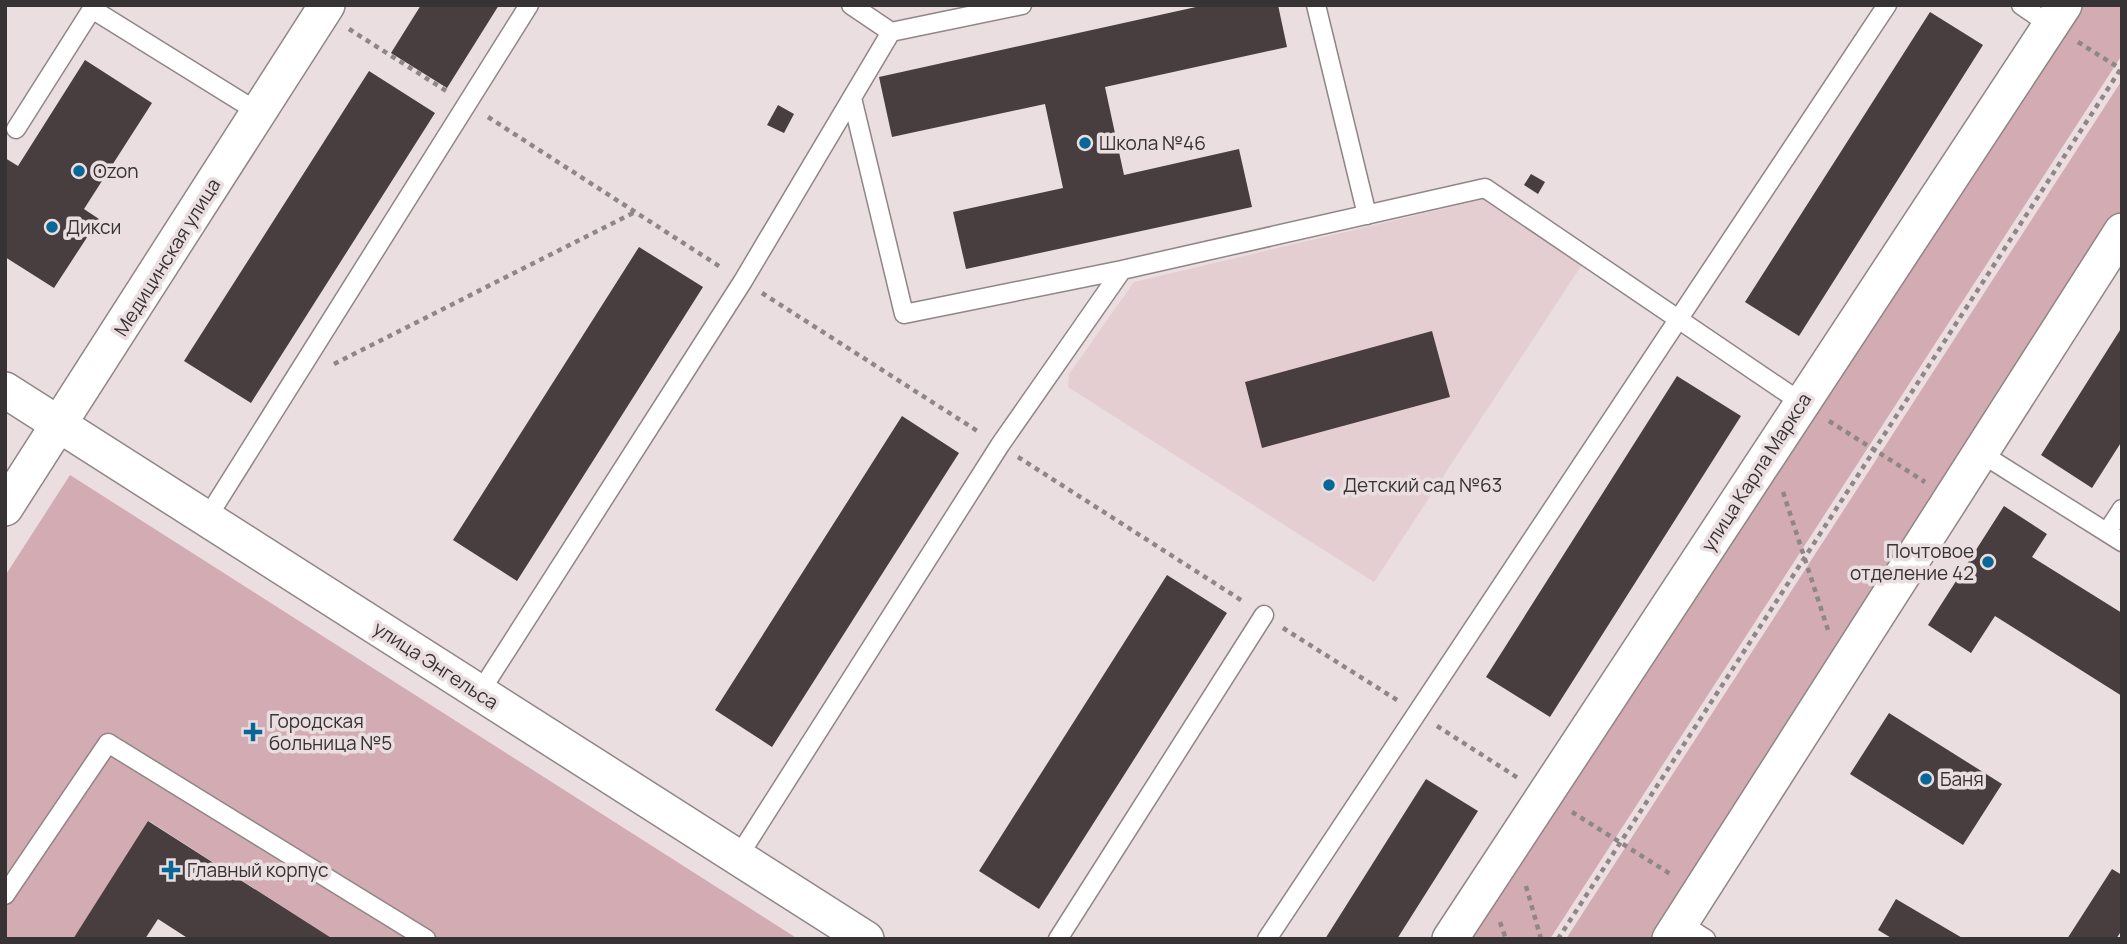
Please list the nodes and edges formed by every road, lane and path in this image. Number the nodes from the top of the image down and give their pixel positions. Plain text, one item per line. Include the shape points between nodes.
1 (327, 5) edge
2 (529, 5) edge
3 (851, 5) edge
4 (1022, 5) edge
5 (1315, 5) edge
6 (1887, 5) edge
7 (2021, 5) edge
8 (2057, 15) edge
9 (891, 32) junction
10 (2121, 69) edge
11 (852, 98) junction
12 (258, 112) junction
13 (16, 129) dead end
14 (635, 212) dead end
15 (1367, 215) junction
16 (2122, 231) edge
17 (1122, 270) junction
18 (1679, 320) junction
19 (289, 387) junction
20 (5, 390) edge
21 (1801, 403) junction
22 (60, 425) junction
23 (1874, 450) junction
24 (1770, 451) junction
25 (1979, 452) junction
26 (1950, 498) junction
27 (5, 508) edge
28 (2122, 509) edge
29 (207, 518) junction
30 (2114, 537) edge
31 (1805, 558) junction
32 (1264, 615) dead end
33 (1841, 670) junction
34 (480, 692) junction
35 (1513, 841) junction
36 (738, 857) junction
37 (5, 895) edge
38 (1686, 933) edge
39 (426, 939) edge
40 (866, 939) edge
41 (1058, 939) edge
42 (1267, 939) edge
43 (1450, 939) edge
44 (1541, 939) edge
45 (1558, 939) edge

1 - 12 street, Медицинская улица
2 - 19 lane
3 - 9 lane
4 - 9 lane
5 - 15 lane
6 - 18 lane
7 - 8 lane
8 - 10 path
8 - 21 street, улица Карла Маркса
9 - 11 lane
10 - 23 path
11 - 17 lane via 904,314
11 - 34 lane via 743,282
12 - 13 lane via 92,9
12 - 22 street, Медицинская улица
14 - 19 path
15 - 17 lane
15 - 18 lane via 1485,188
16 - 25 street
17 - 36 lane via 1000,445
18 - 21 lane
18 - 42 lane
19 - 29 lane
20 - 22 street, улица Энгельса
21 - 23 path
21 - 24 street, улица Карла Маркса
22 - 27 street, Медицинская улица
22 - 29 street, улица Энгельса
23 - 26 path
23 - 31 path
24 - 31 path
24 - 35 street, улица Карла Маркса
25 - 26 street
25 - 30 lane
26 - 33 street
28 - 30 lane
29 - 34 street, улица Энгельса
31 - 33 path
31 - 45 path
32 - 41 lane
33 - 38 street
34 - 36 street, улица Энгельса
35 - 43 street, улица Карла Маркса
35 - 44 path
36 - 40 street, улица Энгельса
37 - 39 lane via 108,743

